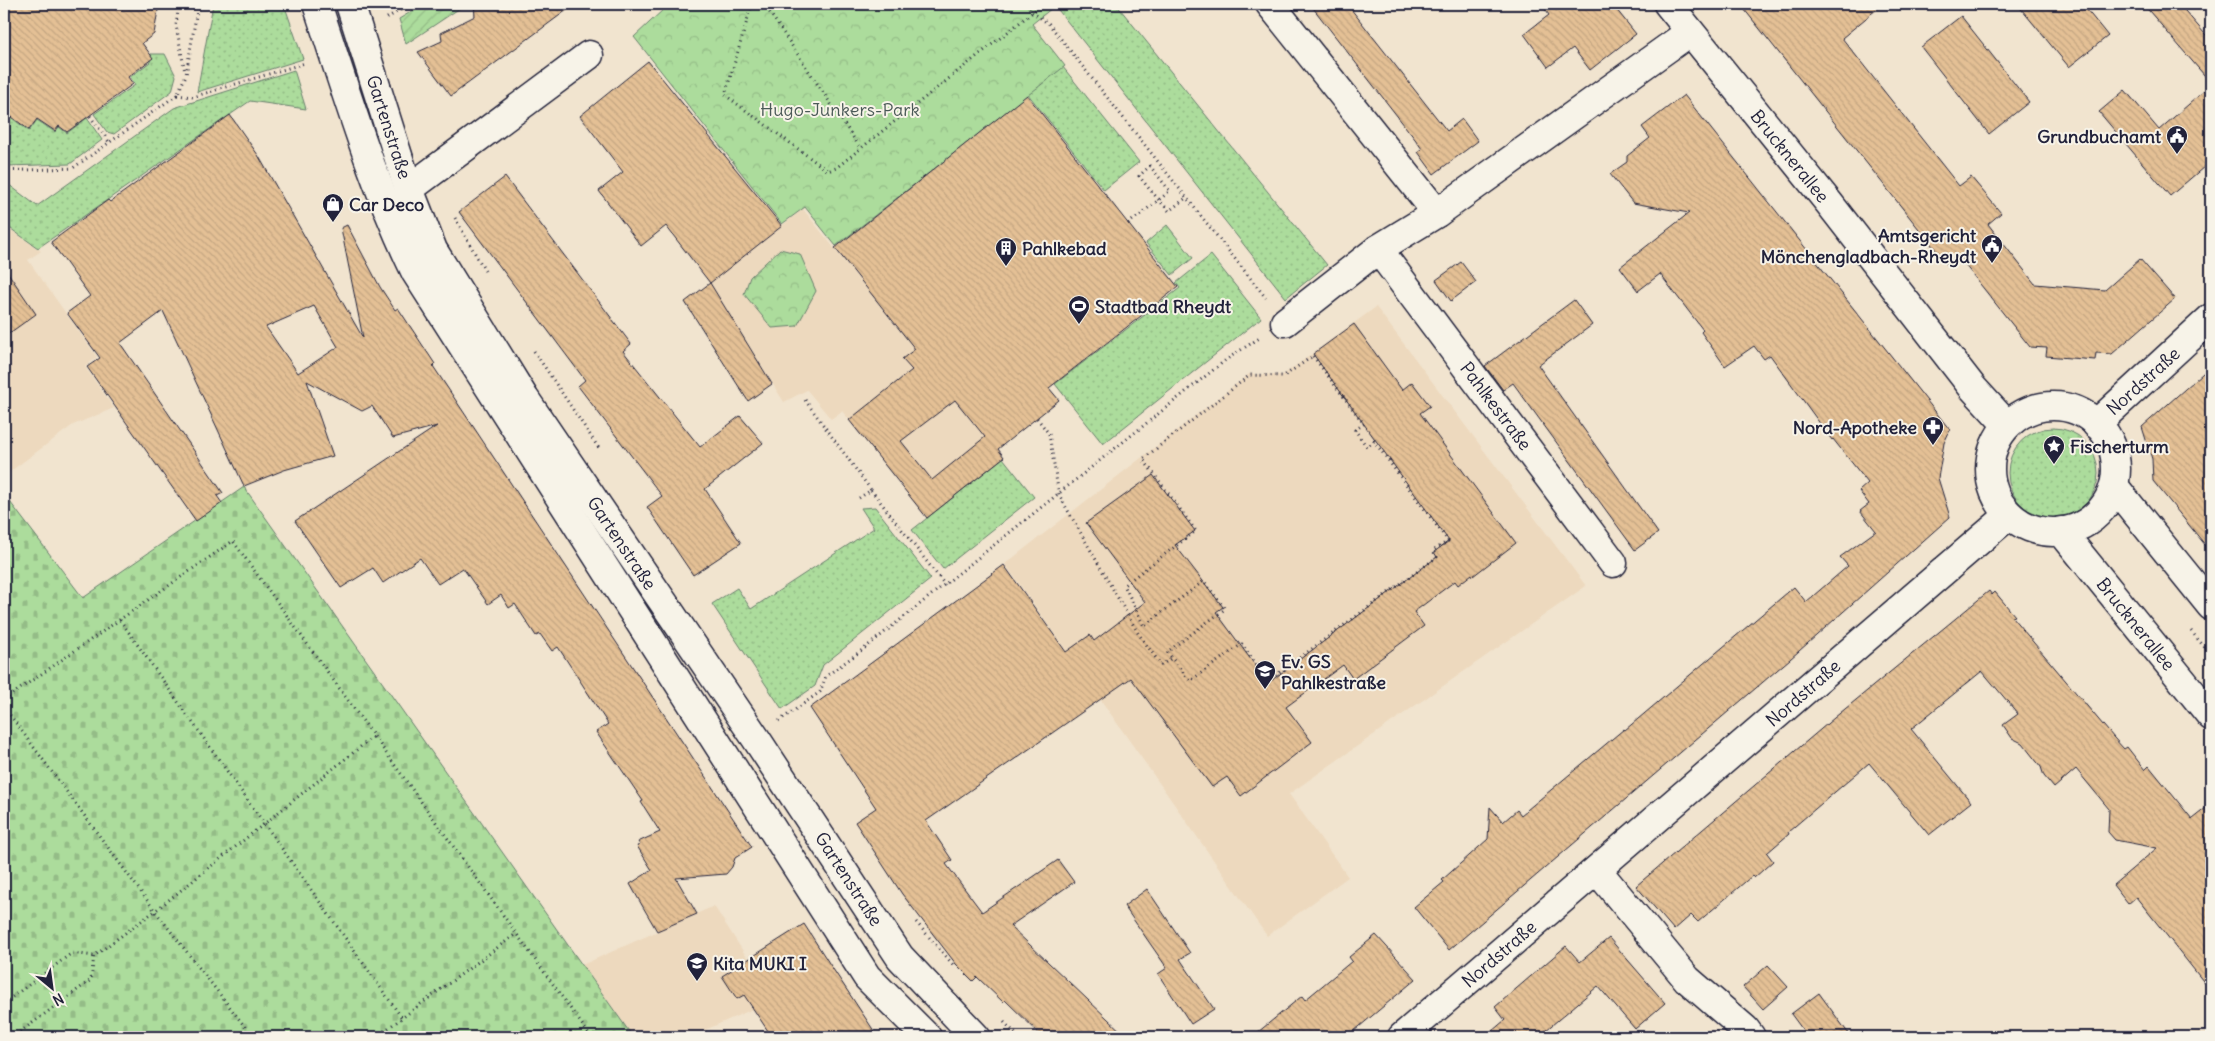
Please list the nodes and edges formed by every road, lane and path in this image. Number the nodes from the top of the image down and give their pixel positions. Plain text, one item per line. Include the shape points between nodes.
1 (179, 4) edge
2 (198, 4) edge
3 (318, 4) edge
4 (350, 4) edge
5 (752, 4) edge
6 (764, 4) edge
7 (1026, 4) edge
8 (1043, 4) edge
9 (1270, 4) edge
10 (1668, 4) edge
11 (381, 12) dead end
12 (1032, 12) junction
13 (384, 20) dead end
14 (1690, 32) junction
15 (589, 55) dead end
16 (308, 62) dead end
17 (186, 76) junction
18 (177, 95) junction
19 (90, 116) dead end
20 (109, 142) junction
21 (861, 149) junction
22 (4, 171) edge
23 (409, 189) junction
24 (1186, 198) junction
25 (1437, 213) junction
26 (454, 216) dead end
27 (1128, 224) dead end
28 (1378, 249) junction
29 (488, 277) dead end
30 (2211, 318) edge
31 (1285, 322) junction
32 (530, 344) dead end
33 (805, 400) dead end
34 (1036, 418) dead end
35 (2096, 424) junction
36 (2007, 425) junction
37 (601, 452) dead end
38 (2114, 486) junction
39 (871, 490) junction
40 (1059, 495) junction
41 (856, 500) dead end
42 (2009, 515) junction
43 (2061, 531) junction
44 (1613, 563) dead end
45 (945, 585) junction
46 (2211, 606) edge
47 (120, 620) junction
48 (1172, 658) junction
49 (4, 700) edge
50 (4, 707) edge
51 (2211, 716) edge
52 (782, 730) dead end
53 (374, 736) junction
54 (266, 823) junction
55 (1597, 870) junction
56 (155, 911) junction
57 (915, 921) dead end
58 (516, 934) junction
59 (94, 956) junction
60 (960, 973) dead end
61 (4, 1003) edge
62 (999, 1017) dead end
63 (402, 1018) junction
64 (16, 1035) dead end
65 (253, 1037) edge
66 (376, 1037) edge
67 (590, 1037) edge
68 (927, 1037) edge
69 (976, 1037) edge
70 (1019, 1037) edge
71 (1402, 1037) edge
72 (1751, 1037) edge

1 - 17 path via 176,25
2 - 17 path
3 - 68 street, Gartenstraße via 377,182 416,273 867,977
4 - 23 street, Gartenstraße
5 - 21 path via 725,95 828,171
6 - 21 path
7 - 12 path
8 - 12 path
9 - 25 street
10 - 14 street, Brucknerallee
11 - 13 path
12 - 21 path
12 - 24 path via 1049,24
14 - 25 street
14 - 36 street, Brucknerallee
15 - 23 street
16 - 18 path via 193,97
17 - 18 path
18 - 20 path
19 - 20 path
20 - 22 path via 73,168
23 - 69 street, Gartenstraße via 433,250 525,399 755,736 900,957
24 - 27 path via 1169,211 1164,205 1158,199 1139,176 1150,166 1170,191 1163,197 1156,202
24 - 31 path
25 - 28 street
26 - 29 path
28 - 31 street
28 - 44 street, Pahlkestraße
30 - 35 street, Nordstraße
31 - 40 path via 1227,359
32 - 37 path
33 - 39 path
34 - 40 path via 1049,434
35 - 36 street, Nordstraße via 2083,412 2050,406 2023,412
35 - 38 street, Nordstraße via 2109,438 2115,454
36 - 42 street, Nordstraße via 1995,441 1990,460 1990,480 1997,499
38 - 43 street, Nordstraße via 2097,514 2080,526
38 - 46 street
39 - 41 path
39 - 45 path
40 - 45 path
40 - 48 path via 1138,633 1162,665
42 - 43 street, Nordstraße via 2025,526 2042,531
42 - 55 street, Nordstraße
43 - 51 street, Brucknerallee
45 - 52 path via 826,676 820,692 776,722
47 - 49 path
47 - 53 path via 233,540
47 - 54 path
48 - 48 path via 1167,652 1225,609 1204,581 1144,626 1124,585 1196,531 1142,459 1250,376 1284,376 1313,356 1364,424 1355,430 1367,447 1374,441 1448,541 1433,551 1437,557 1268,681 1242,644 1190,681
50 - 56 path
53 - 54 path
53 - 58 path
54 - 56 path
54 - 63 path
55 - 71 street, Nordstraße
55 - 72 street via 1687,979
56 - 59 path
56 - 65 path
57 - 60 path
58 - 63 path
58 - 67 path
59 - 61 path via 72,953
59 - 64 path via 91,980
62 - 70 path
63 - 66 path

